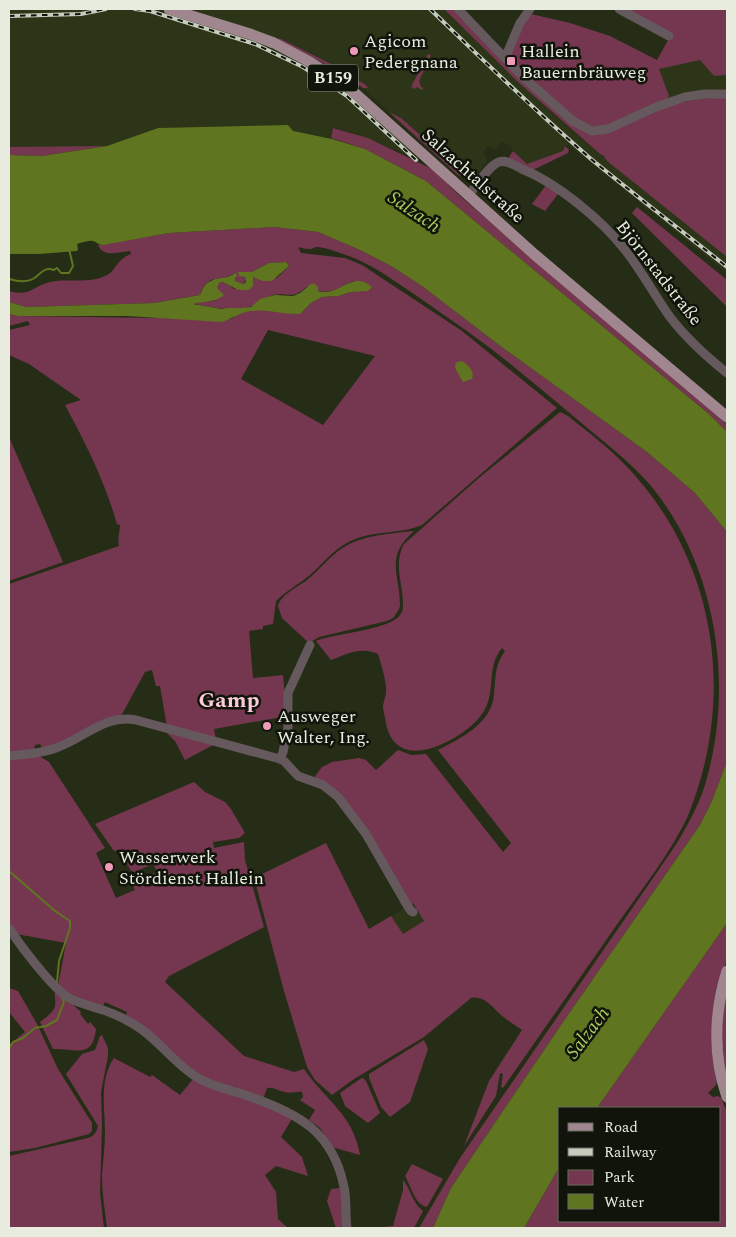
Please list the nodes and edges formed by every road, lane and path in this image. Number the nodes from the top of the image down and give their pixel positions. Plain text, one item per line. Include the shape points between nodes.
1 (169, 9) edge
2 (458, 9) edge
3 (530, 9) edge
4 (619, 9) edge
5 (669, 36) dead end
6 (504, 58) junction
7 (727, 94) edge
8 (468, 196) junction
9 (727, 373) edge
10 (727, 417) edge
11 (310, 645) dead end
12 (9, 756) edge
13 (280, 759) junction
14 (414, 912) dead end
15 (9, 928) edge
16 (727, 971) edge
17 (727, 1097) edge
18 (347, 1228) edge

1 - 8 main road, Salzachtalstraße / B159 via 274,43 310,62 348,87
2 - 6 street
3 - 6 street
4 - 5 street
6 - 7 street via 573,121 592,131 608,129 685,98
8 - 9 street, Björnstadstraße via 499,162 508,162 543,178 611,233 682,331
8 - 10 main road, Salzachtalstraße / B159
11 - 13 street via 288,693 288,728
12 - 13 street via 54,749 121,718
13 - 14 street via 298,776 323,786 338,797 359,823
15 - 18 street via 64,995 134,1025 198,1078 271,1104 314,1128 326,1141 340,1172
16 - 17 main road via 716,1032 718,1062

